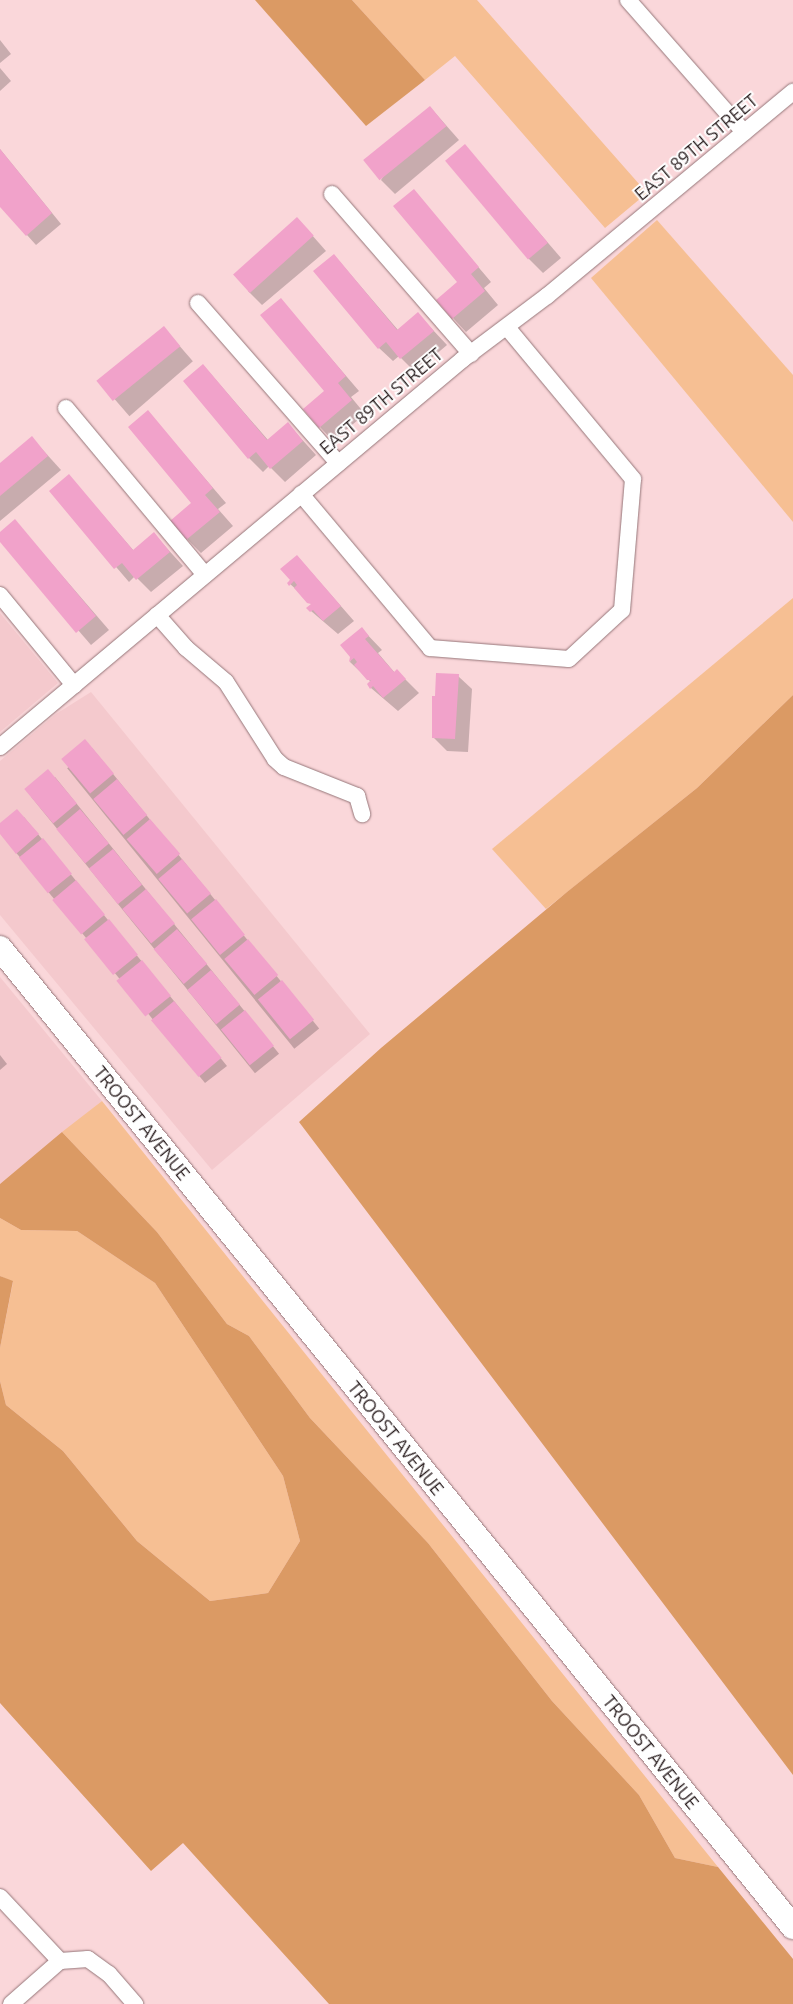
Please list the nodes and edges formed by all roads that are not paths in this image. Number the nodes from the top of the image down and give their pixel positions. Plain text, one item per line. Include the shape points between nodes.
1 (628, 0) edge
2 (793, 92) edge
3 (744, 132) junction
4 (332, 194) dead end
5 (198, 303) dead end
6 (507, 327) junction
7 (470, 354) junction
8 (66, 408) dead end
9 (338, 463) junction
10 (301, 494) junction
11 (205, 575) junction
12 (0, 595) edge
13 (157, 615) junction
14 (74, 685) junction
15 (0, 747) edge
16 (362, 814) dead end
17 (0, 948) edge
18 (0, 1897) edge
19 (793, 1927) edge
20 (60, 1960) junction
21 (10, 2004) edge
22 (135, 2004) edge

1 - 3 street
2 - 3 street, EAST 89TH STREET
3 - 6 street, EAST 89TH STREET
4 - 7 street
5 - 9 street
6 - 7 street, EAST 89TH STREET
6 - 10 street via 633,479 622,610 569,659 430,648
7 - 9 street, EAST 89TH STREET
8 - 11 street
9 - 10 street, EAST 89TH STREET
10 - 11 street, EAST 89TH STREET
11 - 13 street, EAST 89TH STREET
12 - 14 street
13 - 14 street, EAST 89TH STREET
13 - 16 street via 186,648 226,682 284,767 358,796
14 - 15 street, EAST 89TH STREET
17 - 19 main road, TROOST AVENUE
18 - 20 street
20 - 21 street
20 - 22 street via 88,1960 110,1974

